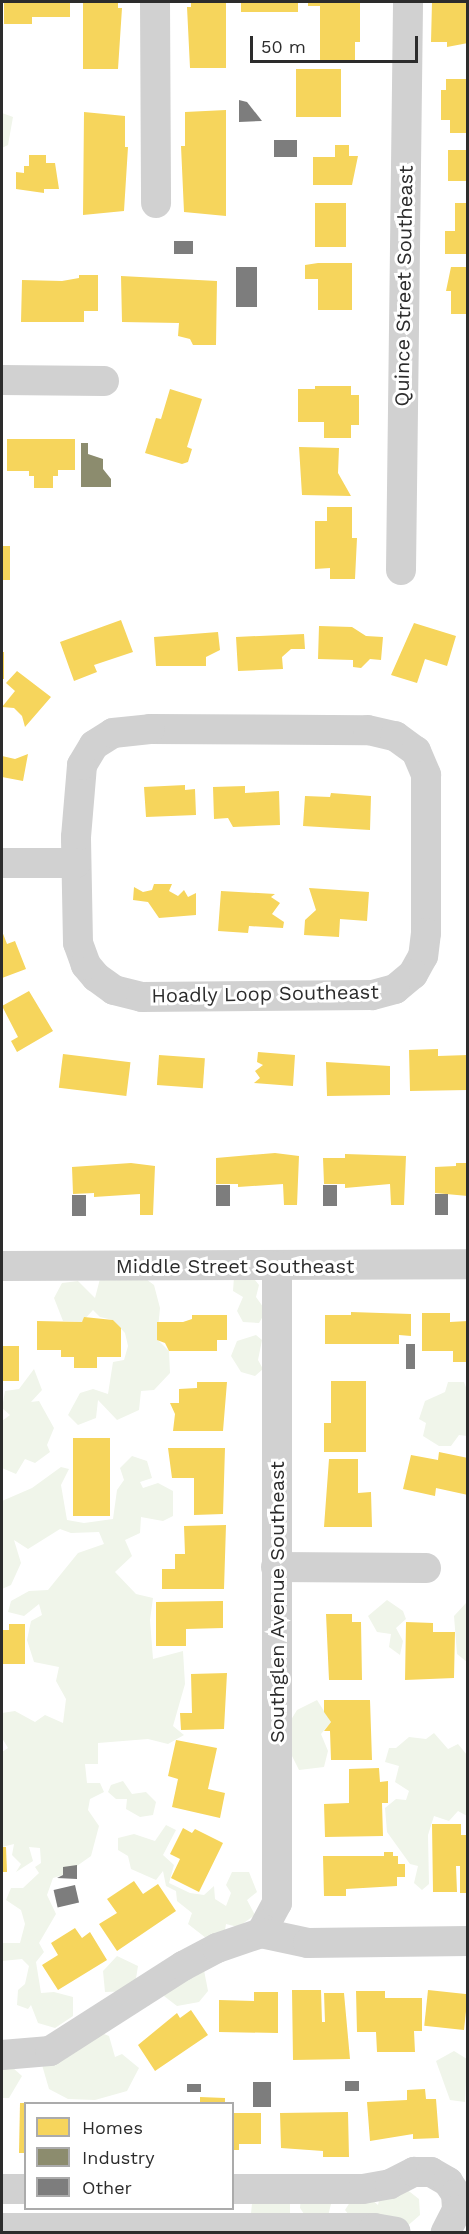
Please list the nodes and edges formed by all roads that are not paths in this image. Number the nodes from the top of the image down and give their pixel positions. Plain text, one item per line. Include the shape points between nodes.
1 (155, 2) edge
2 (408, 2) edge
3 (156, 203) dead end
4 (2, 380) edge
5 (104, 381) dead end
6 (401, 570) dead end
7 (2, 863) edge
8 (76, 863) junction
9 (468, 1264) edge
10 (2, 1266) edge
11 (277, 1266) junction
12 (276, 1567) junction
13 (426, 1568) dead end
14 (261, 1933) junction
15 (468, 1941) edge
16 (2, 2055) edge
17 (2, 2189) edge
18 (24, 2189) edge
19 (234, 2189) edge
20 (215, 2218) edge
21 (2, 2228) edge
22 (396, 2232) edge
23 (446, 2232) edge

1 - 3 street
2 - 6 street, Quince Street Southeast
4 - 5 street
7 - 8 street
8 - 8 street, Hoadly Loop Southeast via 82,765 94,745 113,733 150,729 368,730 394,736 416,750 426,776 423,956 413,974 395,989 372,995 142,997 114,990 86,965 78,943
9 - 11 street, Middle Street Southeast
10 - 11 street, Middle Street Southeast
11 - 12 street, Southglen Avenue Southeast
12 - 13 street
12 - 14 street, Southglen Avenue Southeast via 277,1902
14 - 15 street via 308,1943
14 - 16 street via 217,1948 183,1966 50,2051
17 - 18 street
19 - 23 street via 363,2189 390,2184 414,2172 431,2172 448,2182 456,2194 457,2210
20 - 21 street
20 - 22 street

